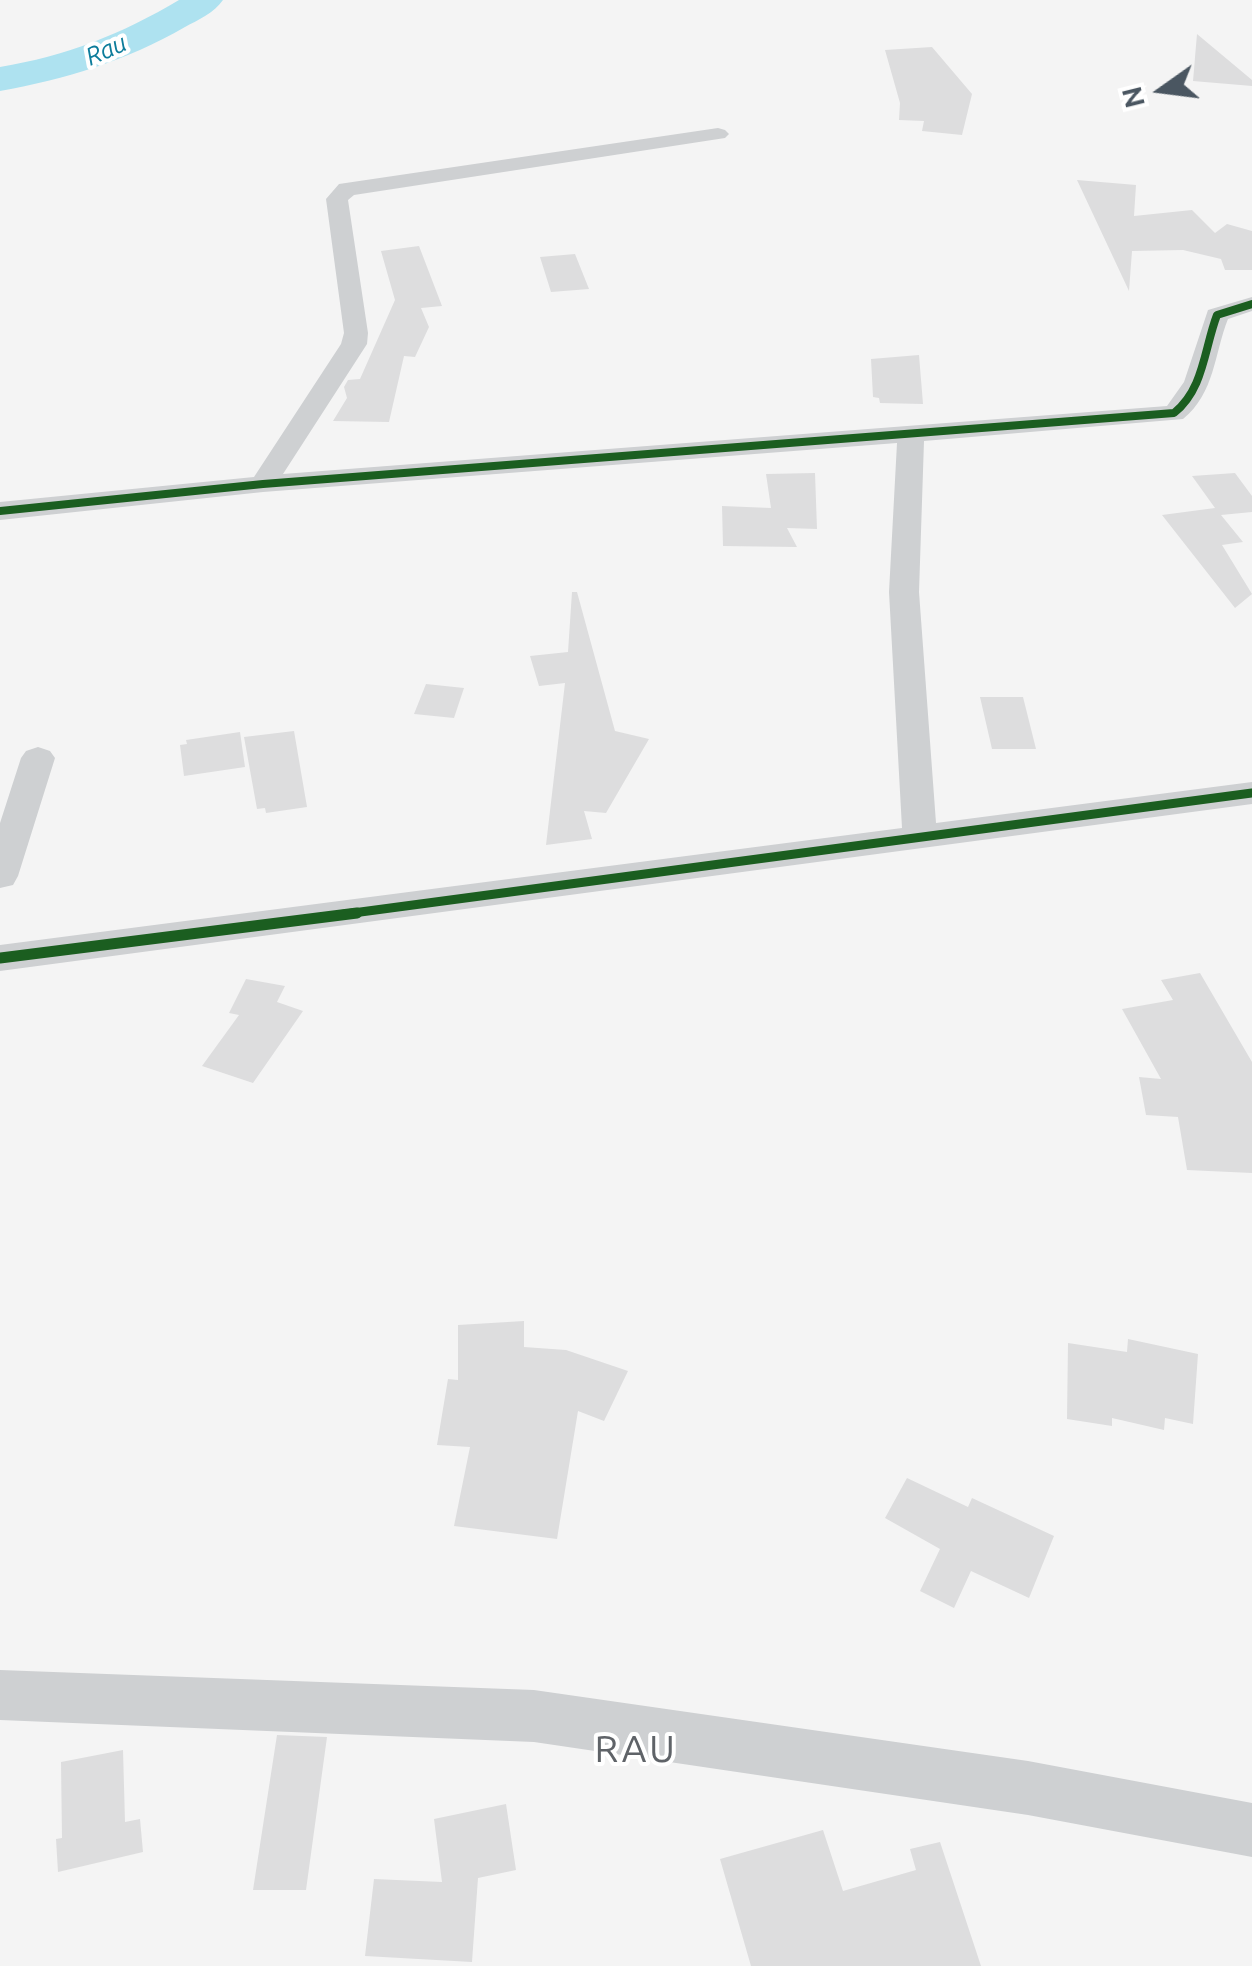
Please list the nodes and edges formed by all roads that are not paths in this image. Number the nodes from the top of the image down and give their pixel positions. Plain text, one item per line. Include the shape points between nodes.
1 (718, 134) dead end
2 (1252, 304) edge
3 (911, 432) junction
4 (263, 484) junction
5 (0, 511) edge
6 (38, 758) dead end
7 (1252, 793) edge
8 (920, 834) junction
9 (0, 876) edge
10 (0, 958) edge
11 (0, 1694) edge
12 (1252, 1830) edge

1 - 4 street via 347,189 338,198 354,344
2 - 3 street via 1217,315 1187,402 1174,413
3 - 4 street
3 - 8 street via 904,592
4 - 5 street
6 - 9 street
7 - 8 street
8 - 10 street via 372,913
11 - 12 street via 534,1716 1028,1788

